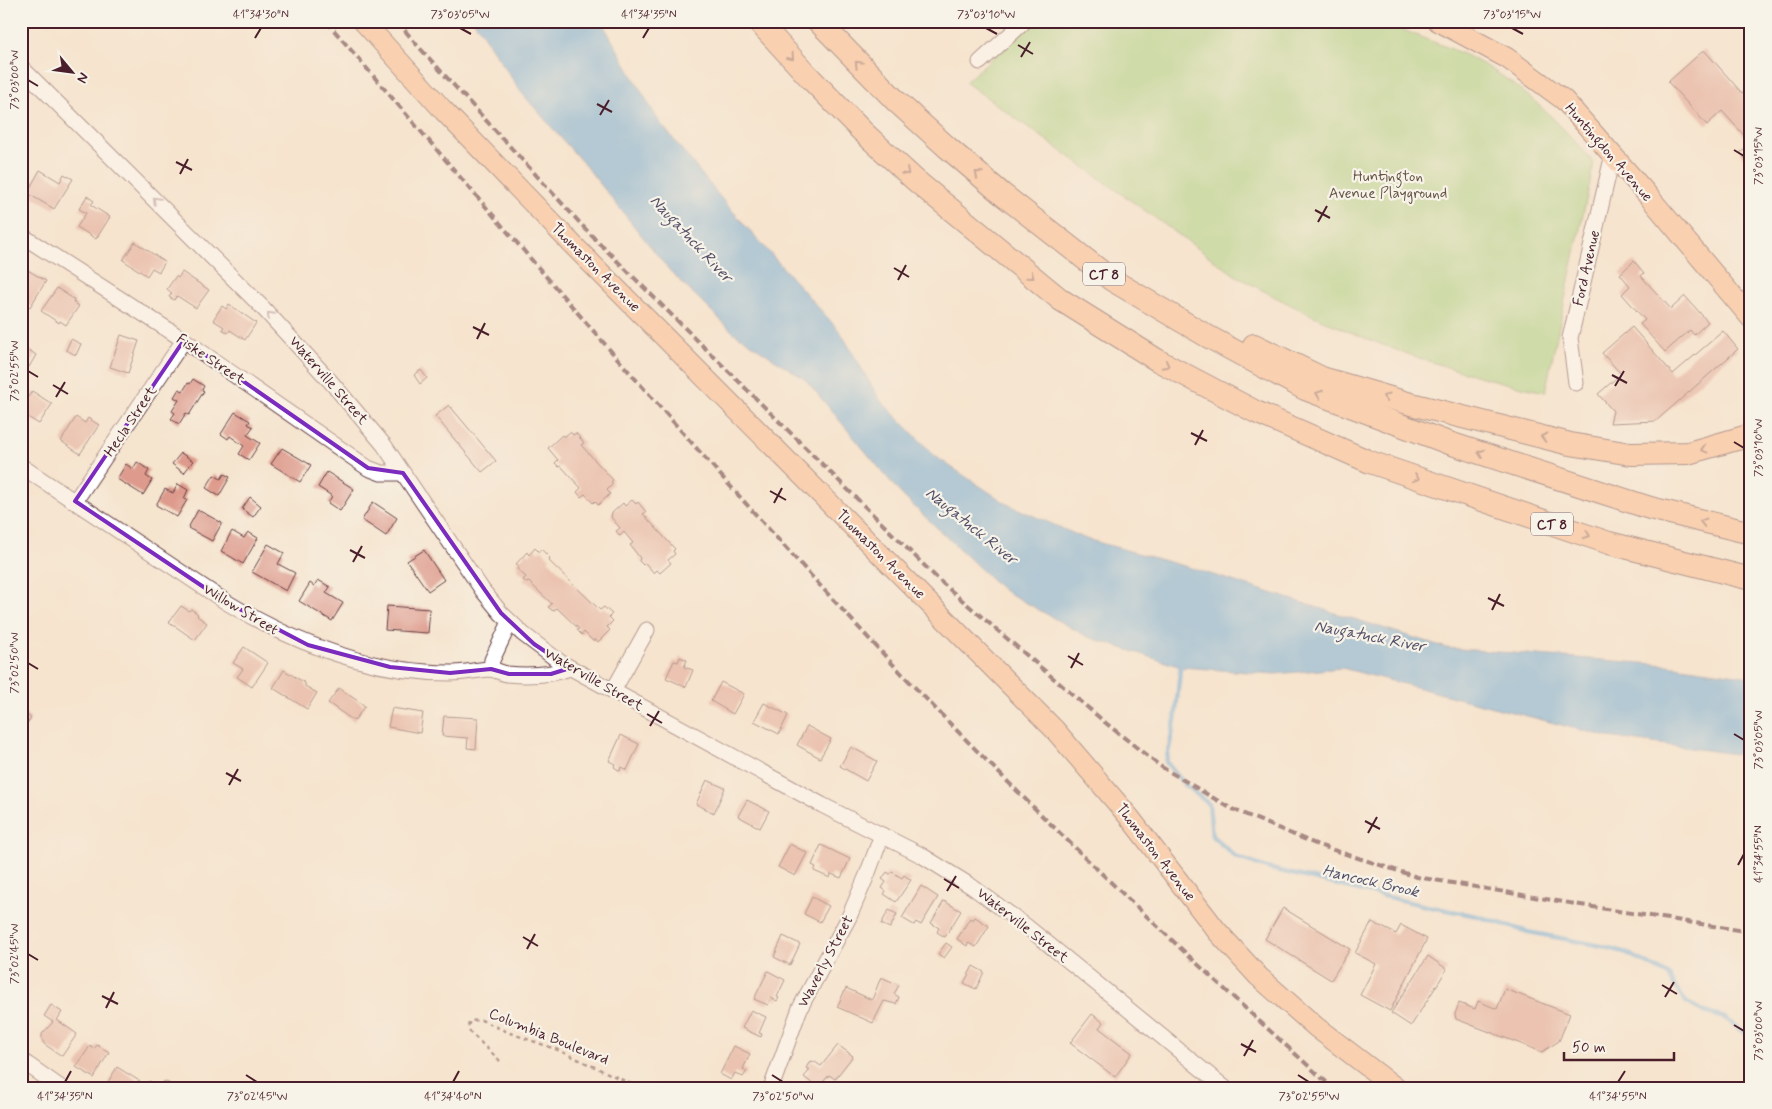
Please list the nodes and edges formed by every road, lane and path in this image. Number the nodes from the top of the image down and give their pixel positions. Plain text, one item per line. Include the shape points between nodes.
1 (363, 21) edge
2 (758, 21) edge
3 (818, 21) edge
4 (1025, 21) edge
5 (1438, 21) edge
6 (980, 62) dead end
7 (21, 67) edge
8 (1613, 154) junction
9 (1002, 194) junction
10 (21, 235) edge
11 (1751, 318) edge
12 (184, 340) junction
13 (1576, 383) dead end
14 (1751, 435) edge
15 (21, 466) edge
16 (403, 473) junction
17 (75, 501) junction
18 (1751, 533) edge
19 (1746, 578) edge
20 (510, 622) junction
21 (647, 630) dead end
22 (570, 668) junction
23 (491, 669) junction
24 (613, 691) junction
25 (882, 835) junction
26 (21, 1060) edge
27 (500, 1061) dead end
28 (61, 1088) edge
29 (640, 1088) edge
30 (771, 1088) edge
31 (1225, 1088) edge
32 (1396, 1088) edge

1 - 32 main road, Thomaston Avenue via 437,104 579,251 1054,729 1130,818 1217,931 1258,976 1316,1027
2 -> 19 highway, CT 8 via 817,86 915,180 1061,300 1157,360 1256,412 1370,462 1609,543
9 -> 3 highway, CT 8 via 896,101
4 - 6 street
5 - 8 main road, Huntingdon Avenue via 1506,58 1564,100
16 -> 7 street, Waterville Street via 375,433 274,319
8 - 11 main road, Huntingdon Avenue
8 - 13 street, Ford Avenue via 1570,338
14 -> 9 highway via 1688,453 1631,454 1561,442 1322,378 1210,323 1117,270
18 -> 9 highway, CT 8 via 1650,508 1446,442 1305,389 1112,280
10 - 12 street, Fiske Street
12 - 16 street, Fiske Street via 368,468 381,473
12 - 17 street, Hecla Street
15 - 17 street, Willow Street
16 - 20 street, Waterville Street via 483,591
17 - 23 street, Willow Street via 226,602 308,645 348,658 423,672
20 - 22 street, Waterville Street via 534,644
20 - 23 street
21 - 24 street
22 - 23 street, Willow Street via 551,674 509,674
22 - 24 street, Waterville Street
24 - 25 street, Waterville Street
25 - 30 street, Waverly Street via 849,917 800,1008
25 - 31 street, Waterville Street via 937,864 1002,908
26 - 28 street
27 - 29 path, Columbia Boulevard via 470,1032 470,1022 481,1020 558,1050

